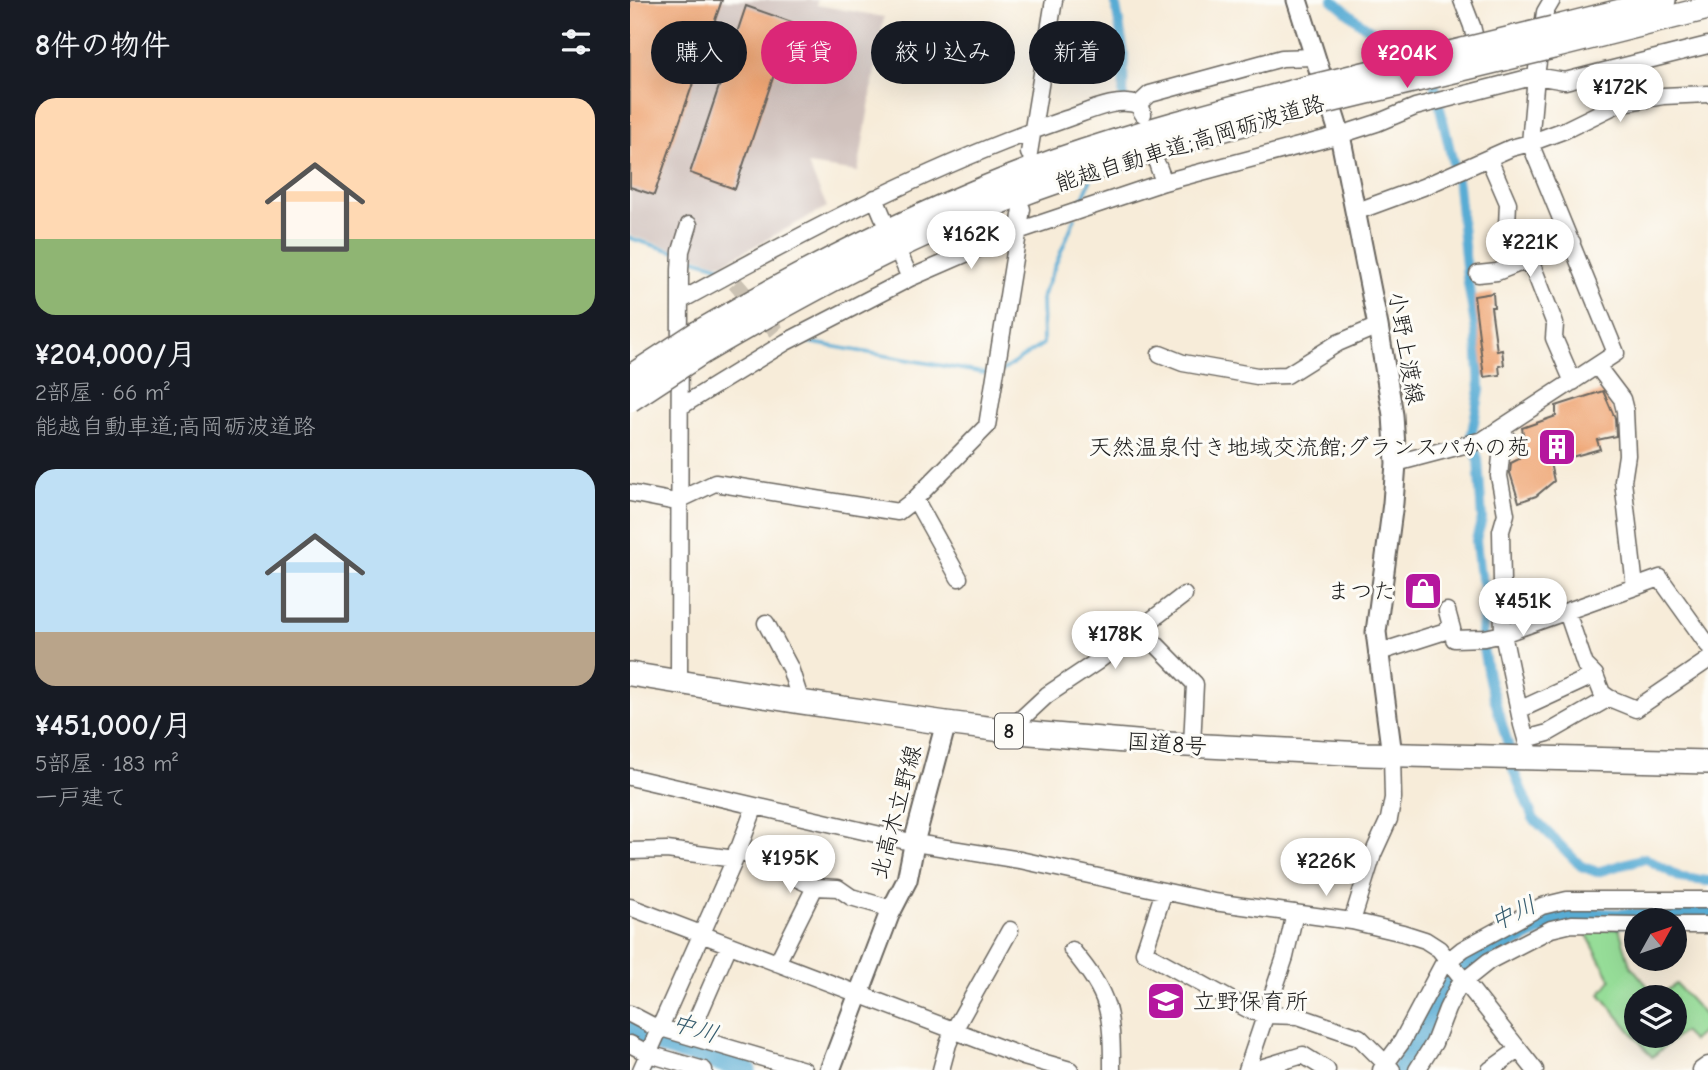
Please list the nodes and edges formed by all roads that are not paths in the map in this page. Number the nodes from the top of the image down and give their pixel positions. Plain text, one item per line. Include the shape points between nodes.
1 (1054, 0) edge
2 (1297, 0) edge
3 (1462, 0) edge
4 (1552, 0) edge
5 (1664, 0) edge
6 (1708, 8) edge
7 (1553, 37) junction
8 (1708, 46) edge
9 (1314, 57) junction
10 (1536, 76) junction
11 (1487, 88) junction
12 (1708, 94) edge
13 (1032, 131) junction
14 (1340, 135) junction
15 (1531, 144) junction
16 (1029, 153) dead end
17 (1489, 159) junction
18 (1158, 166) dead end
19 (1164, 182) junction
20 (875, 198) junction
21 (1022, 209) dead end
22 (1355, 212) junction
23 (883, 216) dead end
24 (689, 225) dead end
25 (1018, 231) junction
26 (1572, 242) junction
27 (902, 260) dead end
28 (1525, 261) junction
29 (1478, 274) dead end
30 (910, 278) junction
31 (680, 301) junction
32 (1378, 326) junction
33 (701, 342) junction
34 (1160, 354) dead end
35 (1597, 366) junction
36 (630, 377) edge
37 (1573, 382) junction
38 (630, 400) edge
39 (680, 408) junction
40 (1500, 429) junction
41 (1396, 463) junction
42 (630, 494) edge
43 (681, 499) junction
44 (915, 499) junction
45 (1632, 561) junction
46 (959, 578) dead end
47 (1660, 578) junction
48 (1634, 587) junction
49 (1184, 595) dead end
50 (1447, 611) dead end
51 (1567, 612) junction
52 (766, 623) dead end
53 (1139, 627) junction
54 (1453, 634) junction
55 (1503, 634) junction
56 (1708, 645) edge
57 (1377, 653) junction
58 (1708, 660) edge
59 (630, 674) edge
60 (1595, 676) junction
61 (679, 682) junction
62 (1609, 698) junction
63 (801, 702) junction
64 (1519, 710) junction
65 (946, 723) junction
66 (1019, 732) junction
67 (1192, 746) junction
68 (1529, 749) junction
69 (1392, 755) junction
70 (1708, 762) edge
71 (630, 777) edge
72 (755, 806) junction
73 (915, 843) junction
74 (630, 851) edge
75 (736, 854) junction
76 (815, 887) junction
77 (1164, 891) junction
78 (1708, 900) edge
79 (630, 907) edge
80 (892, 909) junction
81 (1295, 912) junction
82 (1352, 920) junction
83 (1624, 925) edge
84 (1687, 925) edge
85 (1708, 925) edge
86 (1010, 930) dead end
87 (702, 934) junction
88 (729, 945) junction
89 (1072, 950) dead end
90 (777, 963) junction
91 (1457, 970) junction
92 (860, 994) junction
93 (630, 1014) edge
94 (1266, 1015) junction
95 (692, 1030) dead end
96 (954, 1030) junction
97 (655, 1040) junction
98 (630, 1044) edge
99 (1518, 1050) junction
100 (1708, 1065) edge
101 (1387, 1068) edge
102 (641, 1070) edge
103 (704, 1070) edge
104 (804, 1070) edge
105 (830, 1070) edge
106 (941, 1070) edge
107 (1070, 1070) edge
108 (1112, 1070) edge
109 (1247, 1070) edge
110 (1254, 1070) edge
111 (1328, 1070) edge
112 (1418, 1070) edge
113 (1490, 1070) edge
114 (1535, 1070) edge
115 (1701, 1070) edge

1 - 13 street
2 - 9 main road, 小野上渡線
3 - 11 street
4 - 10 street via 1545,12
5 - 7 highway, 能越自動車道;高岡砺波道路
6 - 7 highway, 能越自動車道;高岡砺波道路
7 - 33 highway, 能越自動車道;高岡砺波道路, bridge via 1119,139 983,188 860,244 794,278
8 - 10 street via 1565,81
9 - 13 street via 1282,58 1150,94 1140,109 1130,102 1111,104
9 - 14 main road, 小野上渡線
10 - 11 street
10 - 15 street
11 - 14 street via 1415,107
12 - 15 street via 1618,104
13 - 16 street
13 - 20 street
14 - 19 street
14 - 22 main road, 小野上渡線
15 - 17 street
15 - 26 street
17 - 22 street
17 - 28 street via 1508,204 1507,225
18 - 19 street
19 - 25 street
20 - 23 street
20 - 31 street via 732,279
21 - 25 street
22 - 32 main road, 小野上渡線
24 - 31 street via 681,251
25 - 30 street
25 - 44 street via 987,426
26 - 28 street
26 - 35 street via 1616,353
27 - 30 street
28 - 29 street
28 - 37 street via 1534,270
30 - 39 street via 783,338
31 - 39 street
32 - 34 street via 1338,343 1287,375 1257,376 1182,363
32 - 41 main road, 小野上渡線
33 - 36 highway, 能越自動車道;高岡砺波道路, bridge
33 - 38 highway, 能越自動車道;高岡砺波道路, bridge
35 - 37 street
35 - 45 street via 1622,399 1625,411 1623,481
37 - 40 street
39 - 43 street
40 - 41 street via 1483,440
40 - 55 street via 1509,441 1502,447 1499,476 1506,514 1501,531
41 - 57 main road, 小野上渡線
42 - 43 street
43 - 44 street via 715,483 898,512
43 - 61 street
44 - 46 street
45 - 47 street
45 - 48 street
47 - 48 street
47 - 56 street
48 - 51 street
49 - 53 street
50 - 54 street
51 - 55 street
51 - 60 street via 1585,665
52 - 63 street via 790,668
53 - 66 street via 1098,662 1047,695 1019,721
53 - 67 street via 1195,684
54 - 55 street via 1483,638
54 - 57 street
55 - 64 street
57 - 69 main road, 小野上渡線
58 - 62 street via 1636,709
59 - 61 highway, 国道8号 / 8
60 - 62 street
60 - 64 street
61 - 63 highway, 国道8号 / 8
62 - 68 street
63 - 65 highway, 国道8号 / 8
64 - 68 street
65 - 66 highway, 国道8号 / 8
65 - 73 main road, 北高木立野線
66 - 67 highway, 国道8号 / 8
67 - 69 highway, 国道8号 / 8
68 - 69 highway, 国道8号 / 8
68 - 70 highway, 国道8号 / 8
69 - 82 street via 1389,819
71 - 72 street
72 - 73 street
72 - 75 street
73 - 77 street
73 - 80 main road, 北高木立野線 via 907,880
74 - 75 street
75 - 76 street
75 - 87 street
76 - 80 street via 838,888 851,897
76 - 90 street
77 - 81 street
77 - 94 street via 1144,952
78 - 91 street via 1567,900 1542,906 1463,949
79 - 87 street
80 - 92 main road, 北高木立野線
81 - 82 street
81 - 94 street
82 - 91 street via 1426,940
83 - 91 street via 1572,924 1550,929 1489,961
84 - 85 street
86 - 96 street
87 - 88 street
87 - 97 street
88 - 90 street
88 - 95 street
89 - 108 street via 1105,996 1112,1027
90 - 92 street
91 - 99 street
91 - 101 street via 1442,965
91 - 112 street via 1459,985
92 - 96 street
92 - 105 main road, 北高木立野線
93 - 97 street
94 - 101 street via 1298,1016 1359,1037
94 - 109 street
96 - 106 street
96 - 107 street
97 - 98 street
97 - 102 street
97 - 103 street
97 - 104 street
99 - 113 street
99 - 114 street
100 - 115 street
110 - 111 street via 1303,1055

